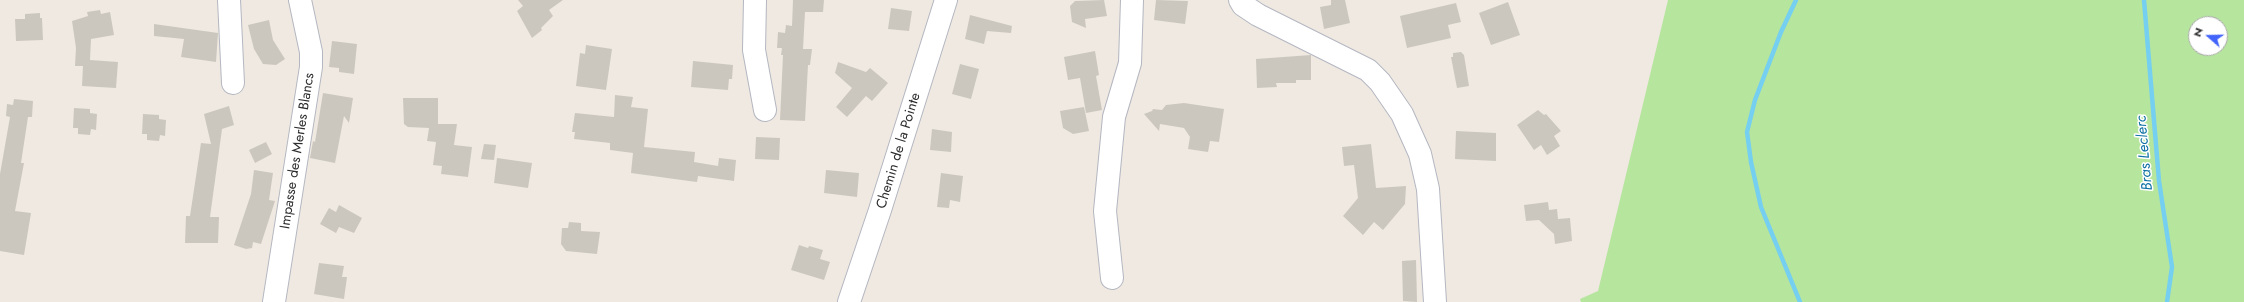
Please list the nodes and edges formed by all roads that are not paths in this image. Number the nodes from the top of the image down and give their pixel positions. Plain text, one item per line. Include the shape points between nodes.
1 (229, 0) edge
2 (300, 0) edge
3 (755, 0) edge
4 (946, 0) edge
5 (1132, 0) edge
6 (1240, 0) edge
7 (233, 84) dead end
8 (765, 110) dead end
9 (1112, 278) dead end
10 (274, 302) edge
11 (849, 302) edge
12 (1435, 302) edge

1 - 7 street
2 - 10 street, Impasse des Merles Blancs via 311,52 311,68
3 - 8 street via 754,50
4 - 11 street, Chemin de la Pointe
5 - 9 street via 1130,63 1114,117 1105,211
6 - 12 street via 1243,6 1258,15 1368,70 1380,82 1402,114 1420,154 1428,189

